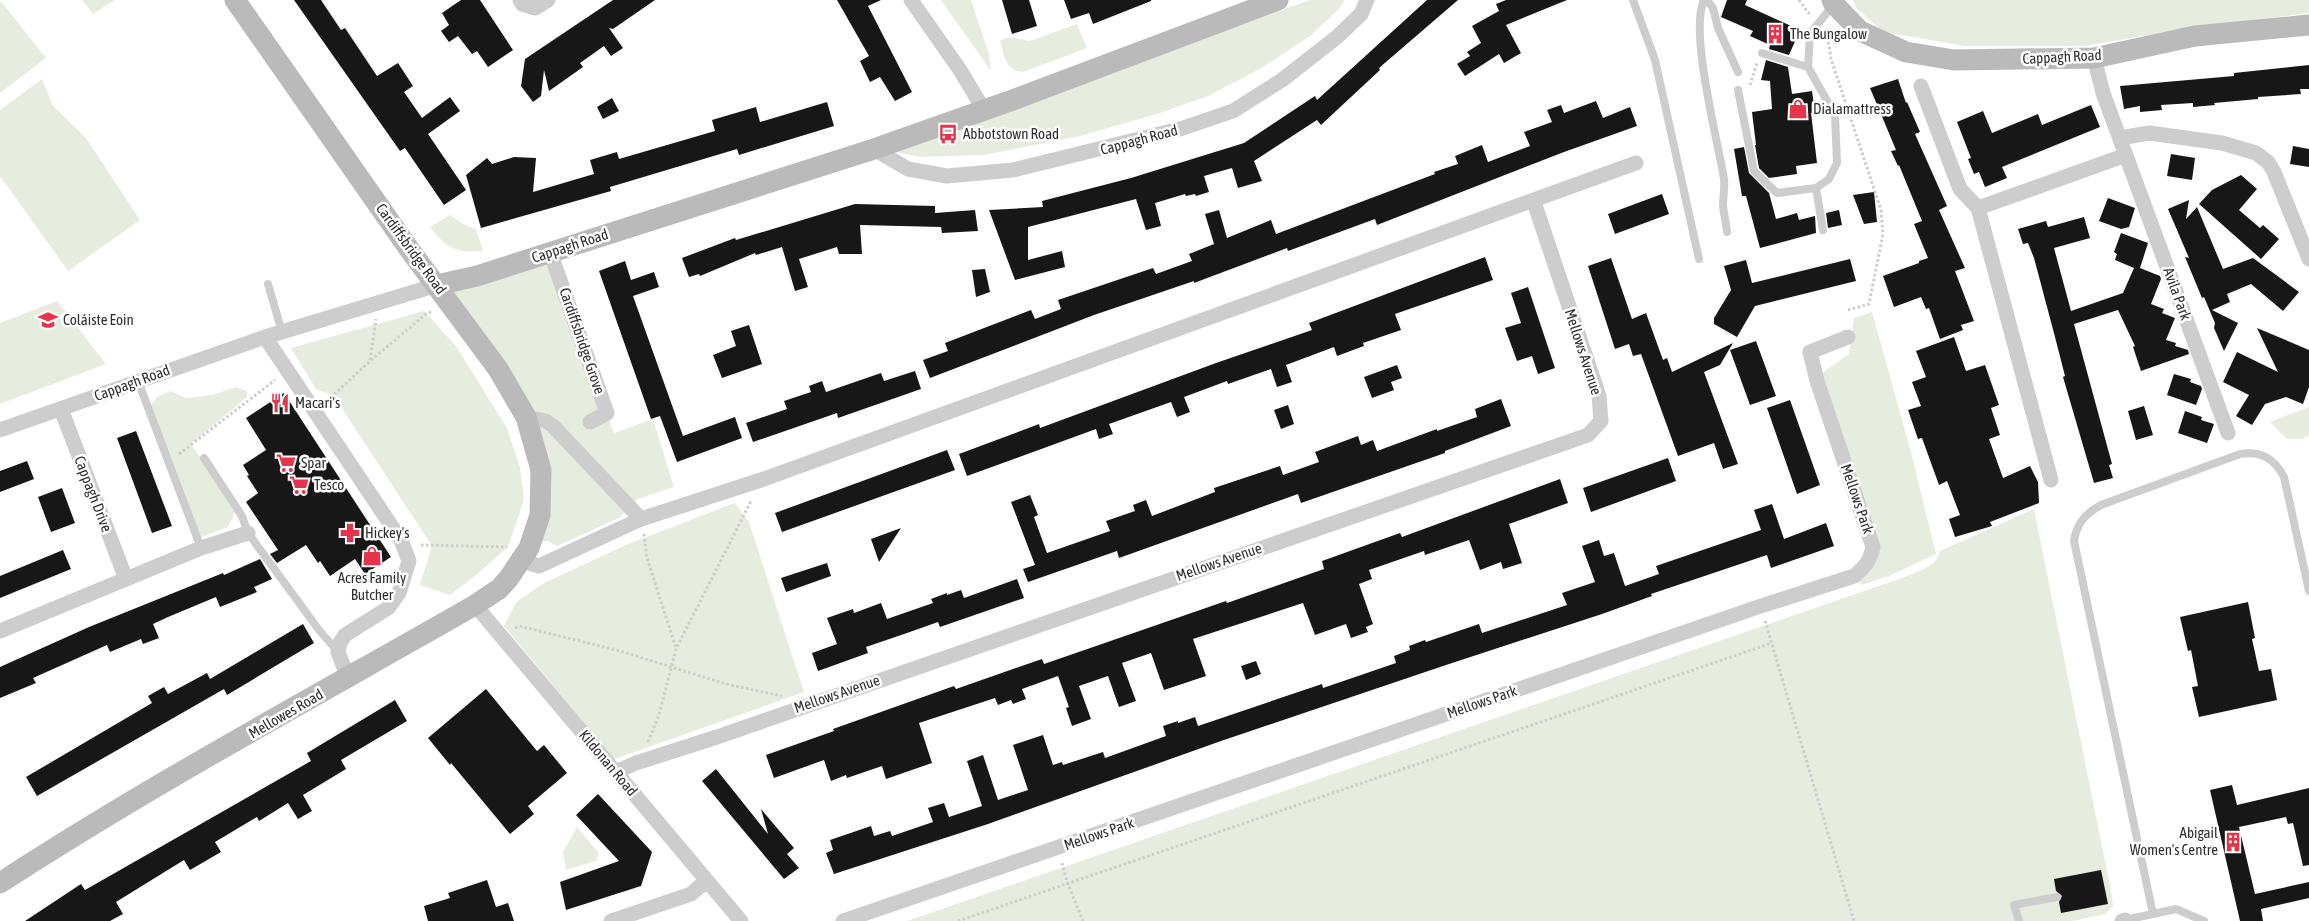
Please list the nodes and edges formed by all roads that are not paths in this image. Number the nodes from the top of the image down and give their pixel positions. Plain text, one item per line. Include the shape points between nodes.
1 (235, 0) edge
2 (520, 0) edge
3 (548, 0) edge
4 (910, 0) edge
5 (1278, 0) edge
6 (1367, 0) edge
7 (1633, 0) edge
8 (1706, 0) edge
9 (1833, 2) edge
10 (2309, 25) edge
11 (1762, 53) dead end
12 (2094, 58) junction
13 (1808, 67) junction
14 (1738, 72) dead end
15 (1921, 86) dead end
16 (1738, 90) dead end
17 (984, 110) junction
18 (2120, 138) junction
19 (874, 149) junction
20 (2126, 155) junction
21 (1636, 163) dead end
22 (1816, 188) junction
23 (1534, 202) junction
24 (1978, 208) junction
25 (1823, 230) dead end
26 (1727, 232) dead end
27 (550, 252) junction
28 (1699, 259) dead end
29 (2309, 259) edge
30 (268, 284) dead end
31 (436, 285) junction
32 (282, 332) junction
33 (264, 337) junction
34 (1848, 337) dead end
35 (138, 381) junction
36 (61, 409) junction
37 (526, 417) junction
38 (590, 422) dead end
39 (0, 430) edge
40 (2228, 433) dead end
41 (204, 458) dead end
42 (2051, 480) dead end
43 (540, 515) joint
44 (641, 519) junction
45 (248, 533) junction
46 (201, 548) junction
47 (526, 554) junction
48 (126, 579) junction
49 (2309, 591) edge
50 (475, 605) junction
51 (0, 630) edge
52 (338, 652) junction
53 (348, 678) junction
54 (616, 772) junction
55 (706, 881) junction
56 (0, 883) edge
57 (2057, 897) dead end
58 (2153, 914) junction
59 (611, 921) edge
60 (741, 921) edge
61 (843, 921) edge
62 (2019, 921) edge
63 (2123, 921) edge
64 (2204, 921) edge

1 - 31 street, Cardiffsbridge Road
2 - 3 street via 522,4 535,8
4 - 17 street
5 - 17 street, Cappagh Road
6 - 19 street, Cappagh Road via 1361,14 1337,37 1282,80 1232,111 1180,129 1013,170 947,176 908,170
7 - 28 lane via 1655,60
8 - 14 lane via 1713,8 1718,28
8 - 26 lane via 1700,8 1701,45 1724,181
9 - 12 street, Cappagh Road via 1860,31 1906,52 1954,60
9 - 13 lane via 1810,34
10 - 12 street, Cappagh Road via 2195,36
11 - 13 lane
12 - 18 street, Avila Park via 2102,93
13 - 22 lane via 1835,115 1836,163 1829,179
15 - 24 street via 1960,189
16 - 22 lane via 1754,172 1777,193
17 - 19 street, Cappagh Road
18 - 20 street, Avila Park
18 - 29 street via 2149,133 2222,143 2256,153 2268,162 2274,172
19 - 27 street, Cappagh Road
20 - 24 street
20 - 40 street, Avila Park
21 - 23 street
22 - 25 lane
23 - 44 street via 761,480
23 - 54 street, Mellows Avenue via 1599,396 1600,421 1588,435
24 - 42 street
27 - 31 street, Cappagh Road via 477,276
27 - 38 street, Cardiffsbridge Grove via 607,413
30 - 32 lane
31 - 32 street, Cappagh Road
31 - 37 street, Cardiffsbridge Road via 498,369
32 - 33 street, Cappagh Road
33 - 35 street, Cappagh Road
33 - 52 street via 403,544 408,561 399,593 388,608 345,635
34 - 61 street, Mellows Park via 1810,352 1873,547 1866,567 1854,576
35 - 36 street, Cappagh Road
35 - 46 lane
36 - 39 street, Cappagh Road
36 - 48 street, Cappagh Drive
37 - 43 street, Cardiffsbridge Road via 541,470
37 - 44 street via 546,421 553,426
41 - 45 lane via 242,516
43 - 47 street, Mellowes Road
44 - 47 street via 538,566
45 - 46 street
45 - 52 lane
46 - 48 street
47 - 50 street, Mellowes Road via 499,589
48 - 51 street
49 - 58 lane via 2284,477 2267,456 2255,452 2240,454 2101,505 2083,518 2076,529 2074,541
50 - 53 street, Mellowes Road
50 - 54 street, Kildonan Road
52 - 53 street
53 - 56 street, Mellowes Road via 125,806
54 - 55 street, Kildonan Road
55 - 59 street via 691,894
55 - 60 street, Kildonan Road
57 - 62 lane via 2014,905
58 - 63 lane
58 - 64 lane via 2176,909

